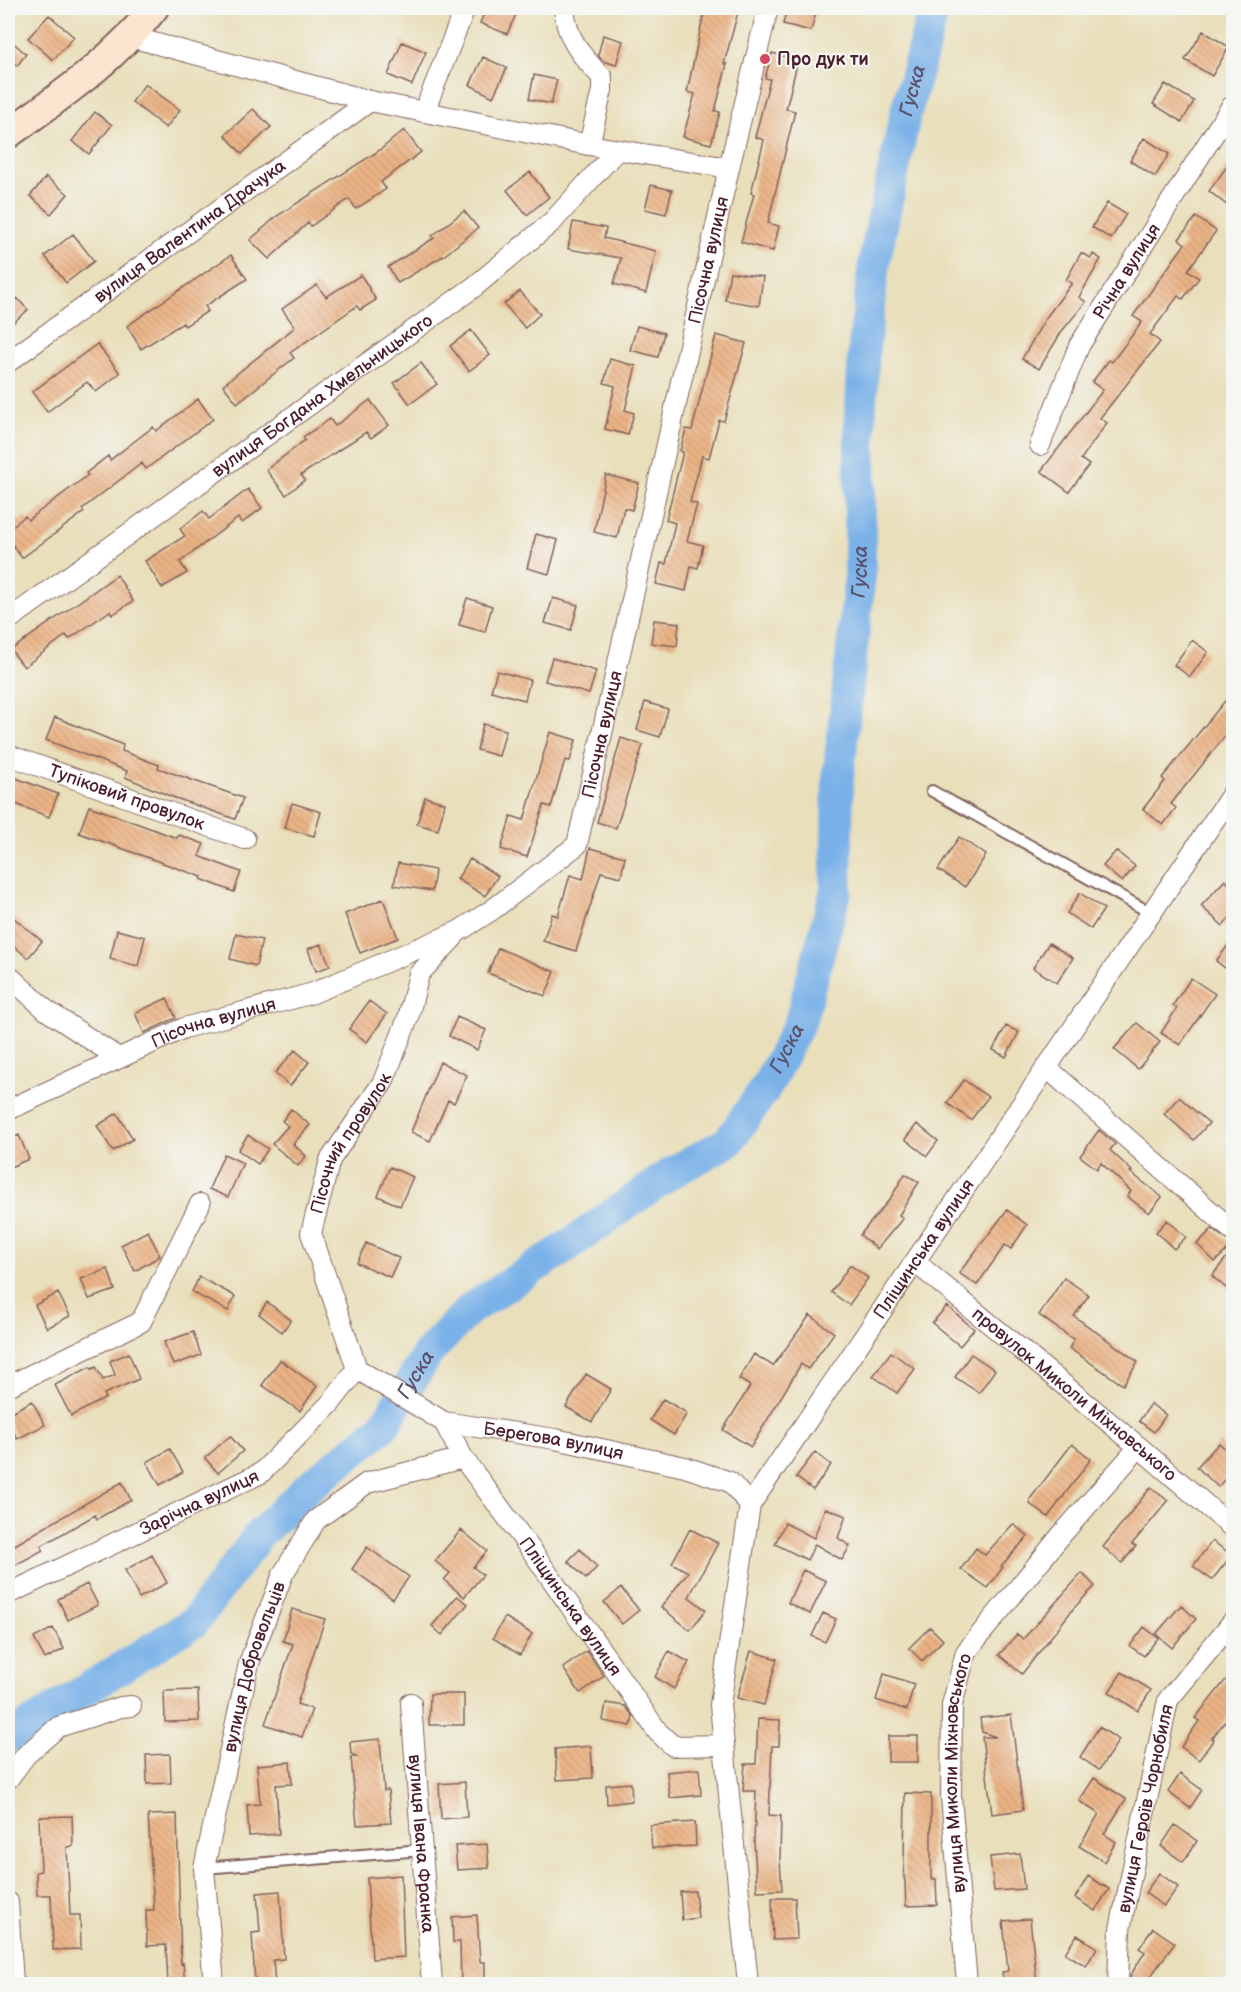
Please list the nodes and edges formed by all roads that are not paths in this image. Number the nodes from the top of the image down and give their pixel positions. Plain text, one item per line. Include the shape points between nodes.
1 (154, 8) edge
2 (465, 8) edge
3 (564, 8) edge
4 (768, 8) edge
5 (131, 38) junction
6 (370, 101) junction
7 (1232, 106) edge
8 (424, 112) junction
9 (8, 134) edge
10 (589, 146) junction
11 (616, 150) junction
12 (729, 168) junction
13 (8, 362) edge
14 (1040, 445) dead end
15 (8, 620) edge
16 (8, 755) edge
17 (932, 791) dead end
18 (1233, 791) edge
19 (245, 839) dead end
20 (1151, 913) junction
21 (459, 931) junction
22 (8, 975) edge
23 (117, 1057) junction
24 (1046, 1067) junction
25 (8, 1110) edge
26 (200, 1204) dead end
27 (1233, 1232) edge
28 (915, 1262) junction
29 (357, 1369) junction
30 (8, 1386) edge
31 (444, 1422) junction
32 (1139, 1447) junction
33 (463, 1458) junction
34 (750, 1505) junction
35 (1233, 1529) edge
36 (8, 1594) edge
37 (1233, 1620) edge
38 (411, 1703) dead end
39 (131, 1706) dead end
40 (724, 1745) junction
41 (8, 1779) edge
42 (422, 1850) junction
43 (204, 1868) junction
44 (8, 1902) edge
45 (13, 1984) edge
46 (214, 1984) edge
47 (432, 1984) edge
48 (748, 1984) edge
49 (967, 1984) edge
50 (1118, 1984) edge

1 - 5 main road
2 - 8 street
3 - 10 street via 575,48 602,77
4 - 12 street, Пісочна вулиця
5 - 6 street
5 - 9 main road via 80,82
6 - 8 street
6 - 13 street, вулиця Валентина Драчука
7 - 14 street, Річна вулиця via 1078,346
8 - 10 street
10 - 11 street
11 - 12 street
11 - 15 street, вулиця Богдана Хмельницького via 553,221 474,287
12 - 21 street, Пісочна вулиця via 578,844
16 - 19 street, Тупіковий провулок
17 - 20 lane
18 - 20 street, Пліщинська вулиця
20 - 24 street, Пліщинська вулиця
21 - 23 street, Пісочна вулиця via 313,993 184,1028
21 - 29 street, Пісочний провулок via 419,974 408,1018 383,1082 330,1160 310,1233
22 - 23 street via 46,1010
23 - 25 street, Пісочна вулиця
24 - 27 street
24 - 28 street, Пліщинська вулиця
26 - 30 street via 141,1322
28 - 32 street, провулок Миколи Міхновського
28 - 34 street, Пліщинська вулиця
29 - 31 street, Берегова вулиця
29 - 36 street, Зарічна вулиця via 329,1405 261,1473
31 - 33 street, Пліщинська вулиця
31 - 34 street, Берегова вулиця via 555,1439 685,1467 730,1482
32 - 35 street, провулок Миколи Міхновського
32 - 49 street, вулиця Миколи Міхновського via 966,1653 952,1705 951,1797
33 - 40 street, Пліщинська вулиця via 658,1732 673,1746
33 - 43 street, вулиця Добровольців via 367,1483 316,1520 283,1574 249,1663
34 - 40 street, Пліщинська вулиця via 720,1705
37 - 50 street, вулиця Героїв Чорнобиля via 1168,1700 1120,1929
38 - 42 street, вулиця Івана Франка
39 - 41 street via 58,1727 26,1755
40 - 48 street, Пліщинська вулиця
42 - 43 lane
42 - 47 street, вулиця Івана Франка
43 - 46 street, вулиця Добровольців
44 - 45 street

